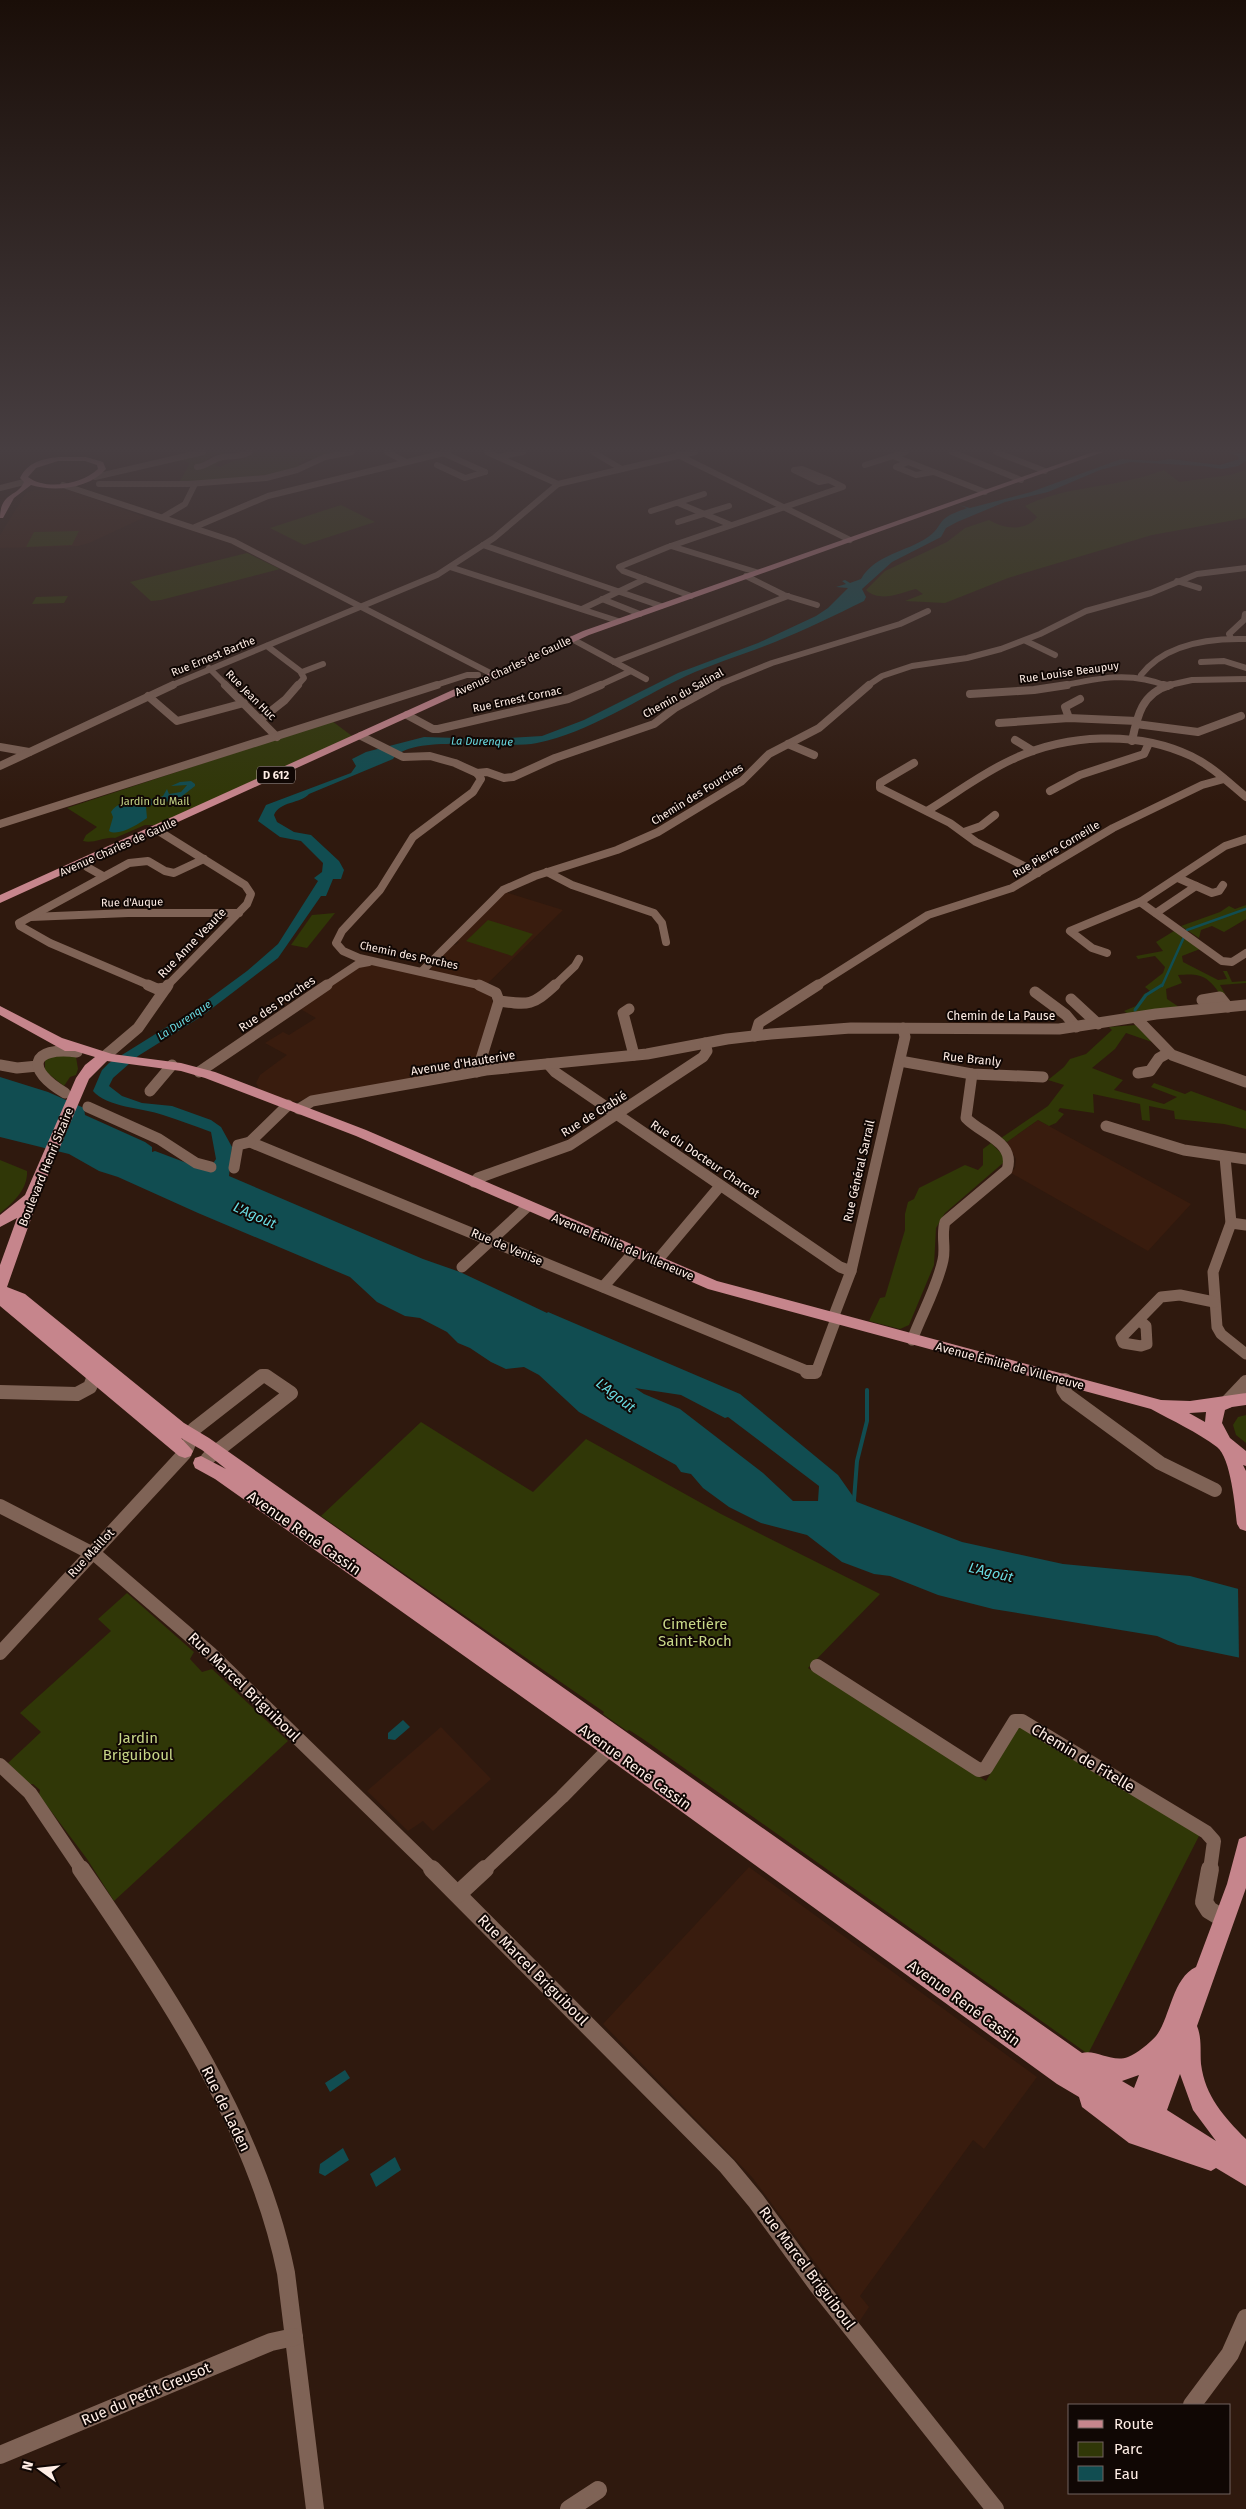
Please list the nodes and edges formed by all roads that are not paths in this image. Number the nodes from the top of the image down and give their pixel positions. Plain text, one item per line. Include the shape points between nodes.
1 (287, 569) edge
2 (445, 569) edge
3 (457, 569) edge
4 (555, 569) edge
5 (621, 569) edge
6 (746, 569) edge
7 (765, 569) edge
8 (1234, 569) edge
9 (756, 572) junction
10 (746, 576) junction
11 (645, 579) junction
12 (1177, 581) junction
13 (1199, 588) dead end
14 (620, 590) junction
15 (690, 596) junction
16 (788, 596) junction
17 (602, 599) junction
18 (817, 605) dead end
19 (359, 606) junction
20 (661, 606) junction
21 (582, 609) junction
22 (928, 611) dead end
23 (640, 614) junction
24 (1245, 614) edge
25 (618, 622) junction
26 (1230, 638) junction
27 (572, 639) junction
28 (1246, 639) edge
29 (1026, 640) junction
30 (267, 646) junction
31 (1055, 655) dead end
32 (614, 662) junction
33 (1201, 662) dead end
34 (323, 664) dead end
35 (209, 668) junction
36 (1246, 668) edge
37 (631, 671) junction
38 (302, 672) junction
39 (492, 676) junction
40 (1141, 676) junction
41 (475, 677) junction
42 (646, 679) dead end
43 (1246, 679) edge
44 (1167, 686) junction
45 (970, 694) dead end
46 (148, 696) junction
47 (1080, 699) dead end
48 (244, 704) junction
49 (406, 715) junction
50 (1241, 716) dead end
51 (1069, 718) junction
52 (261, 719) junction
53 (999, 722) dead end
54 (1137, 722) junction
55 (1080, 733) dead end
56 (361, 736) junction
57 (277, 737) junction
58 (1015, 740) dead end
59 (1084, 741) junction
60 (1132, 741) junction
61 (788, 744) junction
62 (1149, 744) junction
63 (0, 747) edge
64 (29, 752) junction
65 (1033, 752) junction
66 (814, 755) dead end
67 (914, 763) dead end
68 (0, 766) edge
69 (982, 766) dead end
70 (990, 770) junction
71 (477, 773) junction
72 (1224, 779) junction
73 (1050, 791) dead end
74 (1246, 797) edge
75 (927, 812) junction
76 (996, 815) dead end
77 (0, 824) edge
78 (157, 830) junction
79 (964, 832) junction
80 (1246, 839) edge
81 (204, 859) junction
82 (87, 867) dead end
83 (547, 872) junction
84 (1038, 873) junction
85 (103, 876) junction
86 (1178, 878) junction
87 (1223, 885) dead end
88 (1196, 886) junction
89 (0, 900) edge
90 (1140, 902) junction
91 (238, 913) junction
92 (1156, 913) junction
93 (23, 921) junction
94 (666, 942) dead end
95 (1107, 953) dead end
96 (1246, 953) edge
97 (578, 959) dead end
98 (371, 962) junction
99 (422, 971) junction
100 (166, 988) junction
101 (1034, 992) dead end
102 (1071, 999) dead end
103 (1202, 1000) dead end
104 (499, 1001) junction
105 (1246, 1005) edge
106 (1228, 1007) junction
107 (629, 1009) dead end
108 (0, 1010) edge
109 (1136, 1018) junction
110 (1098, 1024) junction
111 (1076, 1027) junction
112 (903, 1028) junction
113 (755, 1036) junction
114 (62, 1042) junction
115 (705, 1043) junction
116 (77, 1052) junction
117 (1168, 1053) junction
118 (634, 1055) junction
119 (108, 1057) junction
120 (900, 1061) junction
121 (40, 1062) junction
122 (0, 1064) edge
123 (548, 1064) junction
124 (172, 1065) junction
125 (199, 1072) junction
126 (477, 1072) junction
127 (972, 1074) junction
128 (1138, 1074) dead end
129 (84, 1076) junction
130 (1042, 1077) dead end
131 (1246, 1082) edge
132 (150, 1091) dead end
133 (69, 1097) junction
134 (88, 1107) dead end
135 (293, 1107) junction
136 (616, 1115) junction
137 (1106, 1126) dead end
138 (250, 1142) junction
139 (1225, 1157) junction
140 (1246, 1160) edge
141 (211, 1167) dead end
142 (234, 1168) dead end
143 (474, 1182) junction
144 (720, 1186) junction
145 (32, 1196) junction
146 (528, 1206) junction
147 (0, 1222) edge
148 (1231, 1223) junction
149 (1246, 1225) edge
150 (491, 1240) junction
151 (634, 1252) junction
152 (656, 1262) junction
153 (462, 1267) dead end
154 (851, 1271) junction
155 (0, 1286) edge
156 (604, 1287) junction
157 (0, 1291) edge
158 (0, 1297) edge
159 (1214, 1302) junction
160 (19, 1305) junction
161 (0, 1316) edge
162 (834, 1319) junction
163 (1139, 1320) dead end
164 (912, 1340) junction
165 (1246, 1354) edge
166 (94, 1376) junction
167 (1064, 1380) junction
168 (1246, 1382) edge
169 (0, 1392) edge
170 (1246, 1399) edge
171 (1225, 1403) junction
172 (1155, 1404) junction
173 (1223, 1444) junction
174 (196, 1447) junction
175 (1246, 1459) edge
176 (1215, 1490) dead end
177 (0, 1506) edge
178 (1246, 1524) edge
179 (91, 1552) junction
180 (0, 1653) edge
181 (817, 1666) dead end
182 (615, 1743) junction
183 (0, 1765) edge
184 (1246, 1846) edge
185 (1241, 1886) edge
186 (458, 1894) junction
187 (1224, 1919) junction
188 (1209, 1960) junction
189 (1190, 2018) junction
190 (1165, 2042) junction
191 (1070, 2068) junction
192 (1145, 2110) junction
193 (1172, 2146) junction
194 (1242, 2165) edge
195 (1246, 2318) edge
196 (294, 2337) junction
197 (1193, 2404) edge
198 (0, 2455) edge
199 (598, 2490) dead end
200 (315, 2509) edge
201 (569, 2509) edge
202 (995, 2509) edge

1 - 19 street
2 - 19 street, Rue Ernest Barthe
3 - 21 street
4 - 14 street
5 - 11 street
6 - 9 street
7 - 9 main road, Avenue Charles de Gaulle / D 612
8 - 12 street, Chemin des Fourches via 1203,572
9 - 10 main road, Avenue Charles de Gaulle / D 612
10 - 15 main road, Avenue Charles de Gaulle / D 612
10 - 16 street
11 - 14 street
11 - 15 street
12 - 13 street
12 - 29 street, Chemin des Fourches via 1152,593 1086,611
14 - 17 street
14 - 20 street
15 - 20 main road, Avenue Charles de Gaulle / D 612
16 - 18 street
16 - 32 street
17 - 21 street
17 - 23 street
19 - 30 street, Rue Ernest Barthe
19 - 39 street
19 - 41 street
20 - 23 main road, Avenue Charles de Gaulle / D 612
21 - 25 street
22 - 71 street, Chemin du Salinal via 895,626 749,671 706,691 654,724 555,758 513,777
23 - 25 main road, Avenue Charles de Gaulle / D 612
24 - 26 street via 1244,620 1229,634
25 - 27 main road, Avenue Charles de Gaulle / D 612
26 - 28 street
26 - 40 street via 1172,652 1152,664
27 - 32 street
27 - 39 main road, Avenue Charles de Gaulle / D 612
29 - 31 street
29 - 61 street, Chemin des Fourches via 974,657 912,666 889,673 872,683 818,728
30 - 35 street, Rue Ernest Barthe
30 - 38 street
32 - 37 street
33 - 36 street via 1224,661
34 - 38 street
35 - 46 street, Rue Ernest Barthe
35 - 48 street, Rue Jean Huc
37 - 42 street
37 - 49 street, Rue Ernest Cornac via 568,699 436,729
38 - 52 street via 303,679 290,696
39 - 41 main road, Avenue Charles de Gaulle / D 612
40 - 44 street
40 - 45 street, Rue Louise Beaupuy via 1113,676 1037,689
41 - 49 main road, Avenue Charles de Gaulle / D 612
41 - 57 street, Avenue Charles de Gaulle
43 - 44 street via 1196,680
44 - 54 street via 1146,698
46 - 48 street via 177,722
46 - 64 street, Rue Ernest Barthe
47 - 51 street via 1065,707
48 - 52 street, Rue Jean Huc
49 - 56 main road, Avenue Charles de Gaulle / D 612
50 - 54 street via 1195,732
51 - 53 street
51 - 54 street
52 - 57 street, Rue Jean Huc
54 - 60 street
55 - 59 street
56 - 71 street via 397,754 430,756
56 - 78 main road, Avenue Charles de Gaulle / D 612
57 - 77 street, Avenue Charles de Gaulle
58 - 65 street
59 - 60 street
59 - 65 street
60 - 62 street
61 - 66 street
61 - 83 street, Chemin des Fourches via 767,756 735,785 648,837
62 - 72 street via 1191,756
62 - 73 street via 1144,754 1128,762 1110,764 1082,774
63 - 64 street
64 - 68 street, Rue Ernest Barthe
65 - 70 street
67 - 75 street via 879,786
69 - 70 street
70 - 75 street
71 - 98 street, Chemin des Porches via 481,779 478,786 409,841 380,890 336,940 340,950
72 - 74 street
72 - 84 street, Rue Pierre Corneille via 1202,785 1113,828
75 - 79 street
76 - 79 street via 984,825
78 - 81 street
78 - 89 main road, Avenue Charles de Gaulle / D 612
79 - 84 street via 976,842
80 - 86 street via 1225,846
81 - 85 street via 174,873 148,861 131,863
81 - 91 street, Rue Anne Veaute via 251,890 250,900
82 - 85 street
83 - 94 street via 575,886 654,913 662,923
83 - 99 street, Chemin des Fourches via 499,893
84 - 113 street, Rue Pierre Corneille via 1012,888 928,915 759,1023
85 - 93 street
86 - 88 street
86 - 90 street
87 - 88 street via 1212,893
88 - 92 street
90 - 92 street
90 - 95 street via 1070,930 1092,948
91 - 93 street, Rue d'Auque via 128,913
91 - 100 street, Rue Anne Veaute
92 - 96 street via 1222,961 1229,962
93 - 100 street via 50,943 157,989
97 - 104 street via 538,1001 524,1004
98 - 99 street, Chemin des Porches
98 - 125 street, Rue des Porches via 358,964
99 - 104 street, Chemin des Porches via 488,988 496,993
100 - 119 street, Rue Anne Veaute via 140,1026
101 - 111 street via 1066,1015
102 - 110 street
103 - 106 street via 1220,997
104 - 126 street
105 - 106 street, Chemin de La Pause
106 - 109 street, Chemin de La Pause
107 - 118 street via 624,1013
108 - 114 main road
109 - 110 street, Chemin de La Pause
109 - 117 street
110 - 111 street, Chemin de La Pause
111 - 112 street, Chemin de La Pause
112 - 113 street, Chemin de La Pause via 842,1028
112 - 120 street, Rue Général Sarrail via 905,1038
113 - 115 street, Avenue d'Hauterive
114 - 116 main road
114 - 119 main road, Avenue Émilie de Villeneuve
115 - 118 street, Avenue d'Hauterive
115 - 136 street, Rue de Crabié via 707,1051 703,1057
116 - 121 street via 58,1050
116 - 129 main road via 84,1062
117 - 128 street via 1160,1056 1150,1071
117 - 131 street
118 - 123 street, Avenue d'Hauterive
119 - 124 main road, Avenue Émilie de Villeneuve
119 - 129 main road, Boulevard Henri Sizaire
120 - 127 street, Rue Branly
120 - 154 street, Rue Général Sarrail
121 - 122 street via 23,1068
121 - 133 street via 41,1074
123 - 126 street, Avenue d'Hauterive
123 - 136 street, Rue du Docteur Charcot
124 - 125 main road, Avenue Émilie de Villeneuve
124 - 132 street
125 - 135 main road, Avenue Émilie de Villeneuve
126 - 135 street, Avenue d'Hauterive
127 - 130 street, Rue Branly
127 - 164 street via 966,1118 1003,1146 1010,1162 1007,1170 948,1218 943,1226 941,1268
129 - 133 main road, Boulevard Henri Sizaire
133 - 145 main road, Boulevard Henri Sizaire
134 - 141 street via 159,1138 196,1163
135 - 138 street
135 - 143 main road, Avenue Émilie de Villeneuve
136 - 143 street, Rue de Crabié via 570,1145
136 - 144 street, Rue du Docteur Charcot
137 - 139 street via 1174,1148
138 - 142 street via 238,1145
138 - 150 street, Rue de Venise
139 - 140 street
139 - 148 street
143 - 146 main road, Avenue Émilie de Villeneuve
144 - 152 street
144 - 154 street, Rue du Docteur Charcot via 840,1267
145 - 147 main road
145 - 155 main road, Boulevard Henri Sizaire
146 - 150 street
146 - 151 main road, Avenue Émilie de Villeneuve
148 - 149 street
148 - 159 street via 1213,1272
150 - 153 street
150 - 156 street, Rue de Venise
151 - 152 main road, Avenue Émilie de Villeneuve
151 - 156 street
152 - 162 main road, Avenue Émilie de Villeneuve via 718,1287
154 - 162 street, Rue Général Sarrail
156 - 162 street, Rue de Venise via 813,1373 817,1370
157 - 160 main road
158 - 160 main road
159 - 163 street via 1165,1295
159 - 165 street via 1218,1331
160 - 161 main road
160 - 166 main road
160 - 174 main road
162 - 164 main road, Avenue Émilie de Villeneuve
164 - 167 main road, Avenue Émilie de Villeneuve
166 - 169 street via 90,1387 77,1394
166 - 174 main road
167 - 172 main road, Avenue Émilie de Villeneuve
167 - 176 street via 1063,1389 1067,1395 1141,1450 1180,1474
168 - 171 street
170 - 171 main road, Avenue Émilie de Villeneuve
171 - 172 main road, Avenue Émilie de Villeneuve via 1190,1407
171 - 173 main road via 1216,1411 1213,1420 1214,1430
172 - 173 main road, Avenue Émilie de Villeneuve via 1195,1424
173 - 175 main road, Avenue Émilie de Villeneuve
173 - 178 main road via 1240,1476
174 - 174 street via 291,1393 262,1376
174 - 179 street, Rue Maillot
174 - 182 main road, Avenue René Cassin via 221,1474
177 - 179 street, Rue Marcel Briguiboul
179 - 180 street, Rue Maillot
179 - 186 street, Rue Marcel Briguiboul via 210,1653
181 - 187 street, Chemin de Fitelle via 979,1770 986,1768 1018,1720 1206,1832 1214,1847 1204,1902 1209,1910
182 - 186 street
182 - 191 main road, Avenue René Cassin
183 - 196 street, Rue de Laden via 30,1793 197,2050 239,2135 271,2215 286,2277
184 - 185 main road
185 - 187 main road
186 - 202 street, Rue Marcel Briguiboul via 727,2166
187 - 188 main road
188 - 189 main road
188 - 190 main road via 1181,2003
189 - 192 main road via 1159,2100
189 - 194 main road via 1189,2063 1196,2094
190 - 191 main road via 1139,2065 1124,2069
190 - 192 main road via 1144,2091
191 - 192 main road via 1121,2109 1131,2112
191 - 193 main road via 1125,2128 1137,2136
192 - 193 main road via 1150,2122
192 - 194 main road
193 - 194 main road
195 - 197 street via 1230,2354
196 - 198 street, Rue du Petit Creusot via 271,2342
196 - 200 street, Rue de Laden
199 - 201 street

